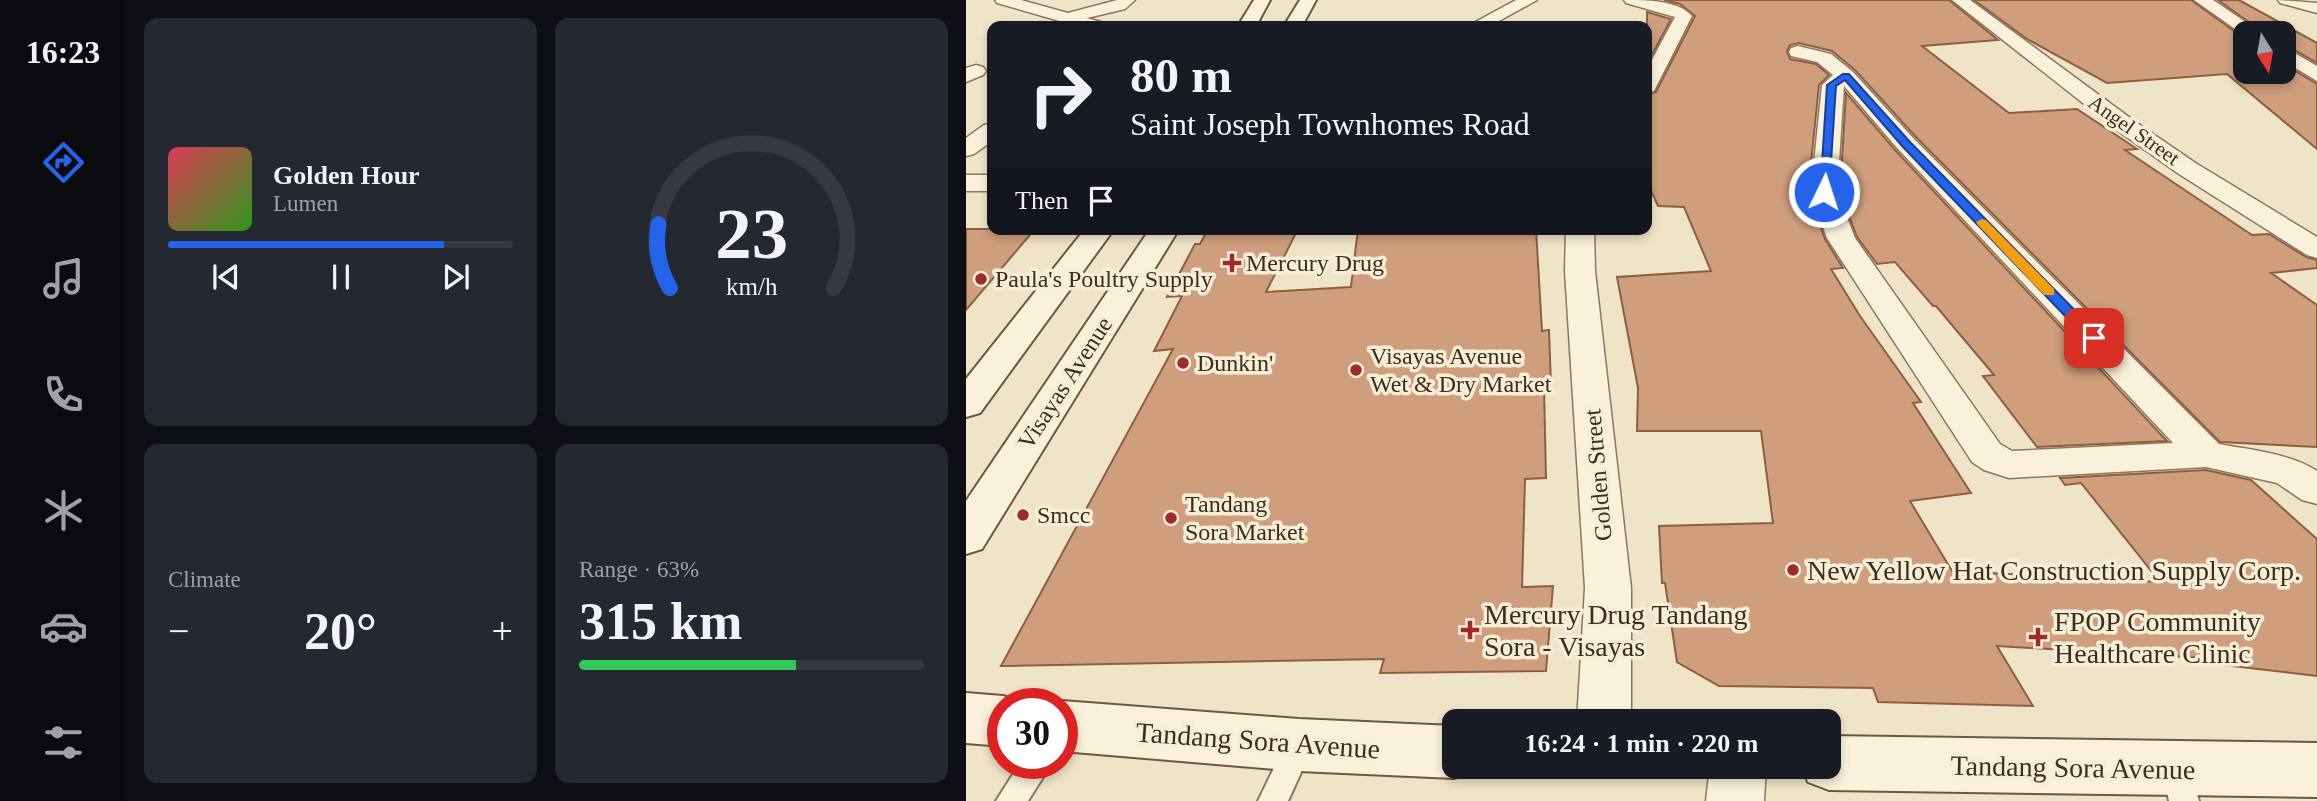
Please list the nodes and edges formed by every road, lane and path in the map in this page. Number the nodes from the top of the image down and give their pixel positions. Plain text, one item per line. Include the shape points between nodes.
1 (1003, 0) edge
2 (1128, 0) edge
3 (1262, 0) edge
4 (1308, 0) edge
5 (1529, 0) edge
6 (1632, 0) edge
7 (1960, 0) edge
8 (2202, 0) edge
9 (2286, 0) edge
10 (2315, 6) edge
11 (1068, 19) junction
12 (1076, 21) edge
13 (1250, 21) edge
14 (1296, 21) edge
15 (1487, 21) edge
16 (2234, 21) edge
17 (1798, 52) dead end
18 (2296, 61) edge
19 (966, 66) edge
20 (2317, 75) edge
21 (966, 76) edge
22 (1846, 76) junction
23 (1652, 77) edge
24 (987, 134) edge
25 (966, 149) edge
26 (966, 183) edge
27 (987, 183) edge
28 (1095, 235) edge
29 (1161, 235) edge
30 (1580, 235) edge
31 (2317, 249) edge
32 (966, 405) edge
33 (2206, 454) junction
34 (2317, 490) edge
35 (966, 537) edge
36 (1604, 709) edge
37 (966, 718) edge
38 (987, 720) edge
39 (1078, 727) edge
40 (1299, 745) junction
41 (1442, 751) edge
42 (1841, 764) edge
43 (2317, 770) edge
44 (1026, 779) edge
45 (1737, 779) edge
46 (2180, 785) edge
47 (1012, 801) edge
48 (1273, 801) edge
49 (1735, 801) edge

1 - 11 street
2 - 11 street
3 - 13 main road
4 - 14 main road
5 - 15 street
6 - 23 street via 1684,16
7 - 31 street, Angel Street via 2129,128
8 - 16 street
9 - 10 street
11 - 12 street
17 - 22 street via 1824,58
18 - 20 street
19 - 21 street via 976,71
22 - 33 street
22 - 33 street via 1832,85 1824,192 1841,238 1986,453 2009,465
24 - 25 street
26 - 27 street
28 - 32 main road
29 - 35 main road, Visayas Avenue
30 - 36 street, Golden Street via 1608,587
33 - 34 street via 2289,472
37 - 38 main road
39 - 40 main road, Tandang Sora Avenue
40 - 41 main road, Tandang Sora Avenue
40 - 48 lane
42 - 46 main road, Tandang Sora Avenue
43 - 46 main road, Tandang Sora Avenue
44 - 47 lane
45 - 49 street

